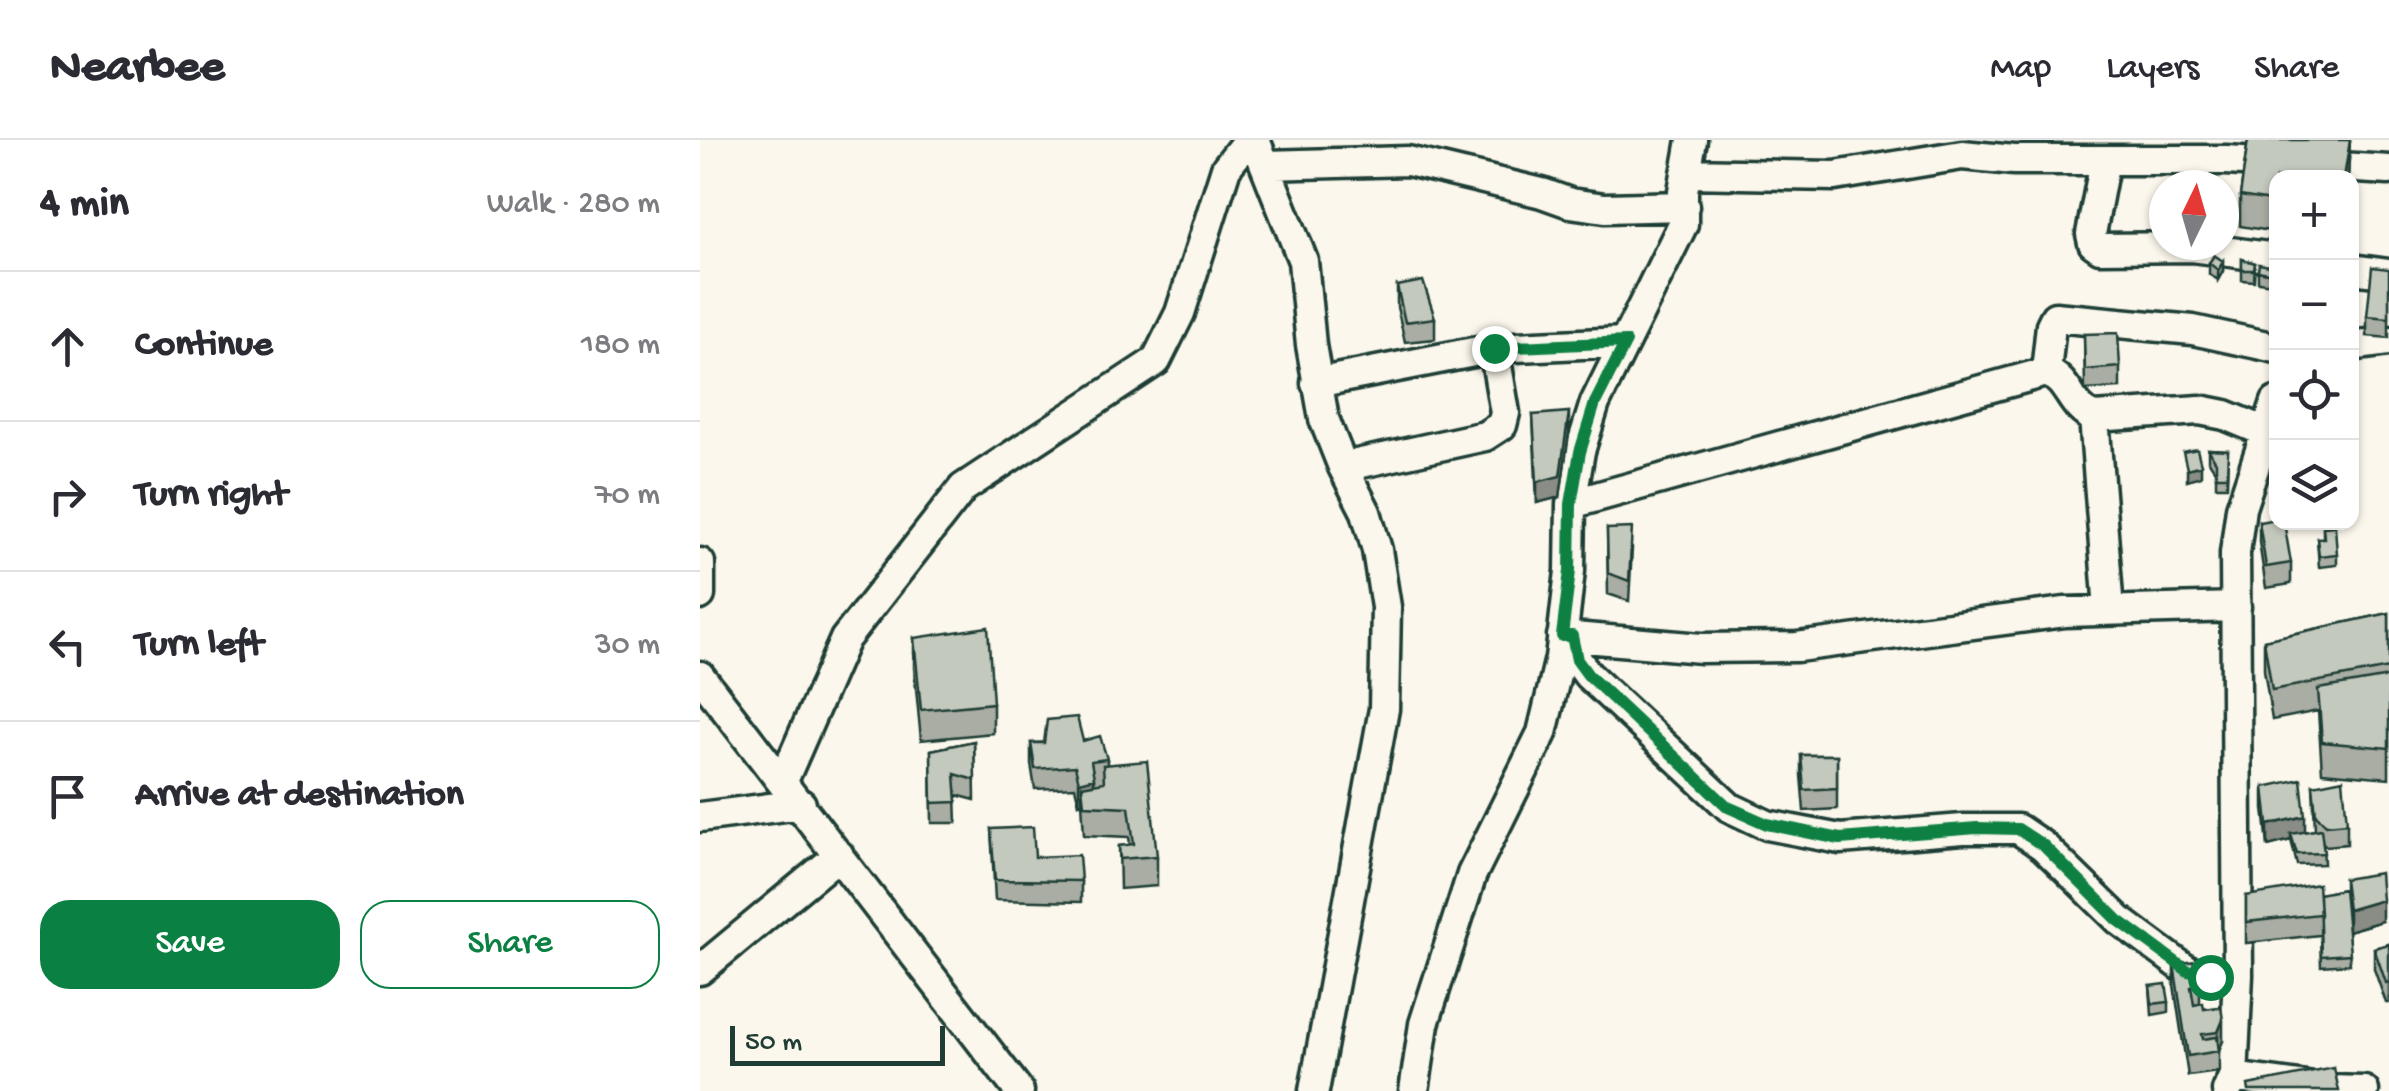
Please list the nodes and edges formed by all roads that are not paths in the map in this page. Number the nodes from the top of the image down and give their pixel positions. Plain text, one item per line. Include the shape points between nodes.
1 (1692, 140) edge
2 (1256, 148) edge
3 (2105, 160) junction
4 (2389, 170) edge
5 (1686, 173) junction
6 (1684, 206) junction
7 (2269, 257) edge
8 (2359, 270) edge
9 (2389, 274) edge
10 (2389, 341) edge
11 (1626, 342) junction
12 (2359, 345) edge
13 (2269, 346) edge
14 (1494, 348) junction
15 (2046, 372) junction
16 (1316, 383) junction
17 (2094, 417) junction
18 (2269, 423) edge
19 (2266, 432) junction
20 (1343, 467) junction
21 (1571, 504) junction
22 (700, 563) edge
23 (700, 596) edge
24 (2236, 608) junction
25 (2110, 610) junction
26 (1567, 636) junction
27 (700, 676) edge
28 (783, 781) junction
29 (801, 804) junction
30 (700, 816) edge
31 (839, 854) junction
32 (700, 970) edge
33 (2238, 975) junction
34 (2230, 1084) edge
35 (1020, 1091) edge
36 (1314, 1091) edge
37 (1414, 1091) edge
38 (2364, 1091) edge

1 - 5 street
2 - 6 street via 1408,162 1570,204
2 - 16 street via 1303,261
2 - 28 street via 1226,168 1180,313 1156,361 963,488 845,639
3 - 4 street
3 - 5 street via 1962,155 1835,176
3 - 7 street via 2092,234 2100,248 2192,247
5 - 6 street
6 - 11 street via 1676,242
8 - 9 street
10 - 12 street
11 - 14 street
11 - 21 street via 1595,403
13 - 15 street via 2193,330 2055,317
14 - 16 street
14 - 20 street via 1502,426 1485,436
15 - 17 street via 2063,383 2081,412
15 - 21 street
16 - 20 street
17 - 19 street via 2200,410
17 - 25 street
18 - 19 street
19 - 24 street via 2241,508
20 - 36 street via 1377,550 1388,658
21 - 26 street
22 - 23 street
24 - 25 street
24 - 33 street via 2246,670 2247,913
25 - 26 street via 1797,647 1685,648
26 - 33 street via 1588,675 1728,807 1767,824 1840,839 2018,829 2118,920 2188,971
26 - 37 street via 1542,733 1472,874 1424,1024
27 - 28 street
28 - 29 street
29 - 30 street
29 - 31 street
31 - 32 street
31 - 35 street
33 - 34 street
34 - 38 street

